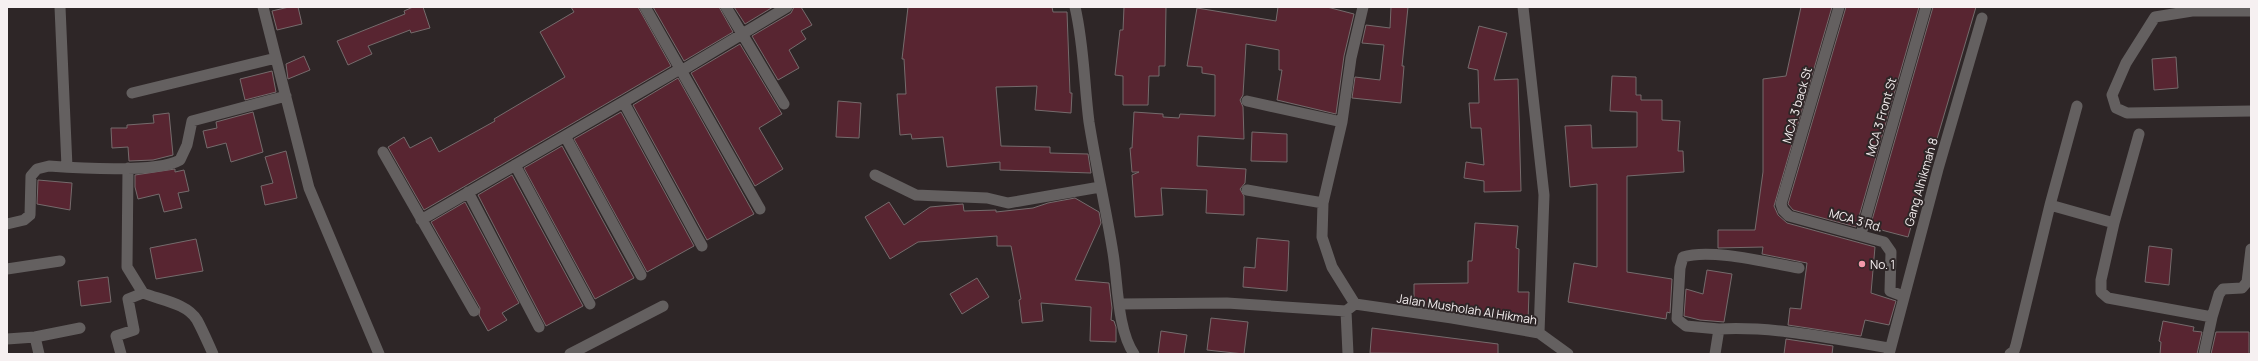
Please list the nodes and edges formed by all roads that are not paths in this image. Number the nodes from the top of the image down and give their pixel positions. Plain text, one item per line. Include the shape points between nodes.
1 (60, 7) edge
2 (263, 7) edge
3 (645, 7) edge
4 (726, 7) edge
5 (788, 7) edge
6 (1075, 7) edge
7 (1363, 7) edge
8 (1523, 7) edge
9 (1839, 7) edge
10 (1926, 7) edge
11 (2251, 11) edge
12 (2157, 12) edge
13 (1982, 18) dead end
14 (742, 34) junction
15 (276, 58) junction
16 (681, 70) junction
17 (132, 93) dead end
18 (286, 96) junction
19 (1247, 101) dead end
20 (624, 103) junction
21 (784, 104) dead end
22 (2077, 106) dead end
23 (2251, 111) edge
24 (1342, 122) junction
25 (2139, 134) dead end
26 (565, 136) junction
27 (383, 152) dead end
28 (515, 165) junction
29 (67, 167) junction
30 (128, 168) junction
31 (875, 175) dead end
32 (1100, 187) junction
33 (1247, 190) dead end
34 (468, 192) junction
35 (1323, 203) junction
36 (2050, 204) junction
37 (760, 209) dead end
38 (1783, 210) joint
39 (421, 220) junction
40 (2114, 223) junction
41 (7, 224) edge
42 (1861, 234) junction
43 (702, 246) dead end
44 (2251, 249) edge
45 (60, 261) dead end
46 (1799, 268) dead end
47 (7, 269) edge
48 (641, 275) dead end
49 (143, 293) junction
50 (1903, 296) junction
51 (590, 304) dead end
52 (1120, 304) junction
53 (663, 306) dead end
54 (1351, 308) junction
55 (474, 311) dead end
56 (2212, 317) junction
57 (539, 327) dead end
58 (80, 328) dead end
59 (1719, 329) junction
60 (1539, 333) junction
61 (34, 336) junction
62 (7, 339) edge
63 (1890, 351) edge
64 (39, 354) edge
65 (121, 354) edge
66 (213, 354) edge
67 (379, 354) edge
68 (570, 354) edge
69 (1134, 354) edge
70 (1348, 354) edge
71 (1568, 354) edge
72 (1715, 354) edge
73 (2010, 354) edge
74 (2204, 354) edge

1 - 29 street
2 - 15 street
3 - 16 street
4 - 14 street
5 - 14 street
6 - 32 street
7 - 24 street via 1351,58
8 - 60 street via 1544,195
9 - 38 street, MCA 3 back St via 1781,204
10 - 42 street, MCA 3 Front St
11 - 12 street
12 - 23 street via 2126,63 2112,95 2116,108 2127,113 2141,114
13 - 50 street, Gang Alhikmah 8
14 - 16 street
14 - 21 street
15 - 17 street
15 - 18 street
16 - 20 street
16 - 37 street
18 - 30 street via 192,121 187,145 180,160 170,164
18 - 67 street via 309,188
19 - 24 street
20 - 26 street
20 - 43 street
22 - 36 street
24 - 35 street
25 - 40 street
26 - 28 street
26 - 48 street
27 - 39 street
28 - 34 street
28 - 51 street
29 - 30 street
29 - 41 street via 37,168 31,176 30,215 24,220
30 - 49 street via 127,267
31 - 32 street via 916,195 987,198 1008,203
32 - 52 street
33 - 35 street
34 - 39 street
34 - 57 street
35 - 54 street via 1322,237 1332,267
36 - 40 street
36 - 73 street via 2016,345
38 - 42 street, MCA 3 Rd. via 1789,216
39 - 55 street
40 - 56 street via 2101,280 2101,292 2108,298
42 - 50 street, MCA 3 Rd. via 1880,239 1888,246 1891,252 1890,291
44 - 56 street via 2247,282 2242,288 2223,289
45 - 47 street
46 - 59 street via 1707,254 1683,257 1677,319 1686,326
49 - 65 street via 128,298 134,330 116,336
49 - 66 street via 164,299 189,311 197,319
50 - 63 street, Gang Alhikmah 8
52 - 54 street, Jalan Musholah Al Hikmah via 1227,303
52 - 69 street via 1126,338
53 - 68 street
54 - 60 street, Jalan Musholah Al Hikmah via 1452,318
54 - 70 street
56 - 74 street
58 - 61 street
59 - 63 street via 1742,328 1802,334
59 - 72 street
60 - 71 street, Jalan Musholah Al Hikmah
61 - 62 street
61 - 64 street

